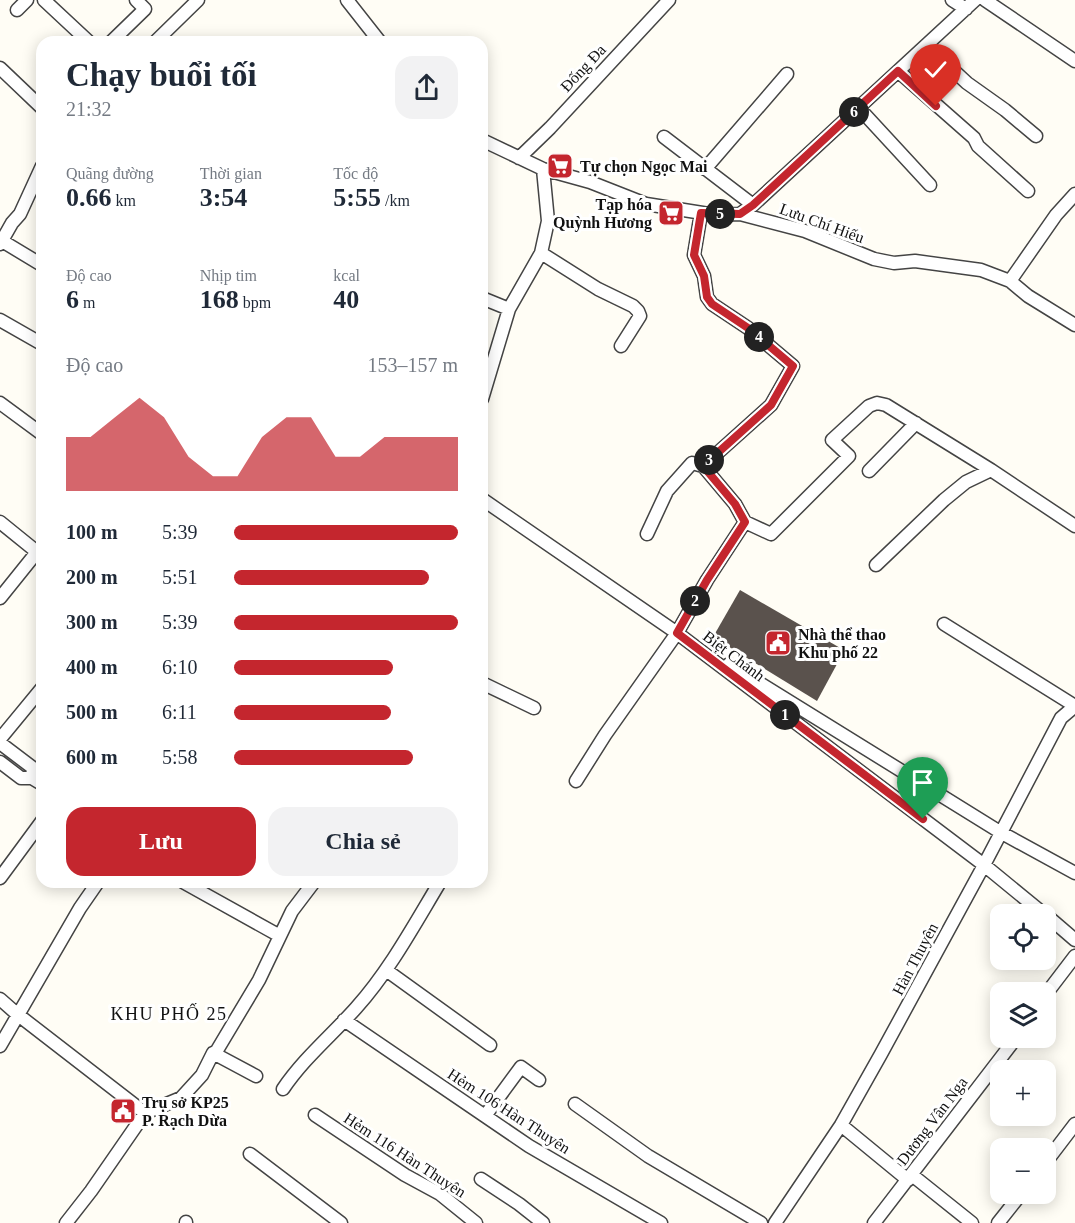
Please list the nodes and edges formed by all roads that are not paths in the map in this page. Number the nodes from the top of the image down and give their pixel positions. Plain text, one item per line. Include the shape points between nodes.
1 (27, 0) edge
2 (44, 0) edge
3 (136, 0) edge
4 (198, 0) edge
5 (347, 0) edge
6 (669, 0) edge
7 (952, 0) edge
8 (985, 0) edge
9 (970, 4) edge
10 (17, 10) dead end
11 (82, 36) edge
12 (117, 36) edge
13 (161, 36) edge
14 (375, 36) edge
15 (926, 45) junction
16 (1075, 60) edge
17 (0, 68) edge
18 (898, 71) junction
19 (787, 74) dead end
20 (36, 102) edge
21 (858, 107) junction
22 (1036, 135) dead end
23 (664, 137) dead end
24 (488, 143) edge
25 (519, 158) junction
26 (543, 169) junction
27 (705, 169) junction
28 (930, 184) dead end
29 (36, 191) edge
30 (1028, 191) dead end
31 (1075, 194) edge
32 (753, 205) junction
33 (701, 213) junction
34 (740, 214) junction
35 (1, 243) edge
36 (541, 253) junction
37 (36, 262) edge
38 (1010, 281) junction
39 (488, 300) edge
40 (509, 309) junction
41 (0, 320) edge
42 (1075, 325) edge
43 (36, 341) edge
44 (621, 346) dead end
45 (488, 365) edge
46 (0, 403) edge
47 (916, 423) junction
48 (36, 430) edge
49 (703, 466) junction
50 (991, 470) junction
51 (869, 471) dead end
52 (488, 503) edge
53 (0, 522) edge
54 (745, 522) junction
55 (1075, 526) edge
56 (647, 534) dead end
57 (36, 551) edge
58 (36, 558) edge
59 (876, 565) dead end
60 (0, 598) edge
61 (944, 624) dead end
62 (677, 633) junction
63 (488, 686) edge
64 (36, 696) edge
65 (1075, 706) edge
66 (534, 708) dead end
67 (0, 741) edge
68 (0, 762) edge
69 (36, 778) edge
70 (36, 781) edge
71 (576, 781) dead end
72 (36, 829) edge
73 (1000, 832) junction
74 (984, 865) junction
75 (1075, 873) edge
76 (0, 878) edge
77 (94, 888) edge
78 (194, 888) edge
79 (309, 888) edge
80 (437, 888) edge
81 (1032, 904) edge
82 (1056, 924) edge
83 (279, 936) junction
84 (1075, 940) edge
85 (1075, 956) edge
86 (386, 970) junction
87 (1055, 982) edge
88 (0, 999) edge
89 (17, 1014) junction
90 (344, 1020) junction
91 (3, 1041) edge
92 (490, 1045) dead end
93 (1008, 1048) edge
94 (213, 1053) junction
95 (255, 1076) dead end
96 (539, 1080) dead end
97 (283, 1089) dead end
98 (575, 1104) dead end
99 (146, 1113) junction
100 (315, 1115) dead end
101 (485, 1116) junction
102 (1075, 1124) edge
103 (841, 1125) junction
104 (1056, 1149) edge
105 (250, 1154) dead end
106 (910, 1177) junction
107 (481, 1179) dead end
108 (1013, 1204) edge
109 (66, 1223) edge
110 (341, 1223) edge
111 (476, 1223) edge
112 (543, 1223) edge
113 (661, 1223) edge
114 (761, 1223) edge
115 (775, 1223) edge
116 (874, 1223) edge
117 (972, 1223) edge
118 (998, 1223) edge

1 - 10 street
2 - 11 street
3 - 12 street via 145,9
4 - 13 street
5 - 14 street
6 - 25 street, Đống Đa
7 - 9 street
8 - 16 street
9 - 15 street
15 - 18 street
15 - 22 street via 967,83
17 - 20 street
18 - 21 street
18 - 30 street
19 - 27 street
21 - 28 street
21 - 32 street
23 - 27 street
24 - 25 street, Lưu Chí Hiếu
25 - 26 street, Lưu Chí Hiếu
26 - 33 street, Lưu Chí Hiếu via 646,204
26 - 36 street via 548,221
27 - 32 street
29 - 35 street
31 - 38 street
32 - 34 street
33 - 34 street, Lưu Chí Hiếu
33 - 49 street via 694,255 704,276 707,297 793,366 771,405
34 - 38 street, Lưu Chí Hiếu via 805,231 874,260 956,266
35 - 37 street
36 - 40 street
36 - 44 street via 638,311 640,316
38 - 42 street, Lưu Chí Hiếu
39 - 40 street
40 - 45 street
41 - 43 street
46 - 48 street
47 - 50 street
47 - 51 street
47 - 54 street via 886,405 869,406 832,440 849,456 771,534
49 - 54 street
49 - 56 street via 692,463 667,491
50 - 55 street
50 - 59 street via 966,482
52 - 62 street, Biệt Chánh
53 - 57 street
54 - 62 street
58 - 60 street
61 - 65 street
62 - 71 street
62 - 73 street
62 - 74 street, Biệt Chánh
63 - 66 street
64 - 67 street
65 - 73 street, Hàn Thuyên via 1061,718
67 - 69 street via 33,768
68 - 70 street via 21,778
72 - 76 street
73 - 74 street, Hàn Thuyên
73 - 75 street
74 - 81 street, Biệt Chánh
74 - 103 street, Hàn Thuyên
77 - 89 street
78 - 83 street
79 - 83 street
80 - 86 street
82 - 84 street, Biệt Chánh
83 - 94 street via 259,980
85 - 87 street
86 - 90 street
86 - 92 street
88 - 89 street
89 - 91 street
89 - 99 street
90 - 97 street
90 - 101 street, Hẻm 106 Hàn Thuyên
93 - 106 street, Dương Vân Nga
94 - 95 street
94 - 99 street via 202,1075 181,1098
96 - 101 street via 521,1067
98 - 114 street via 648,1156
99 - 109 street
100 - 111 street, Hẻm 116 Hàn Thuyên via 440,1194
101 - 113 street, Hẻm 106 Hàn Thuyên
102 - 104 street
103 - 106 street
103 - 115 street, Hàn Thuyên
105 - 110 street
106 - 116 street, Dương Vân Nga
106 - 117 street
107 - 112 street
108 - 118 street

